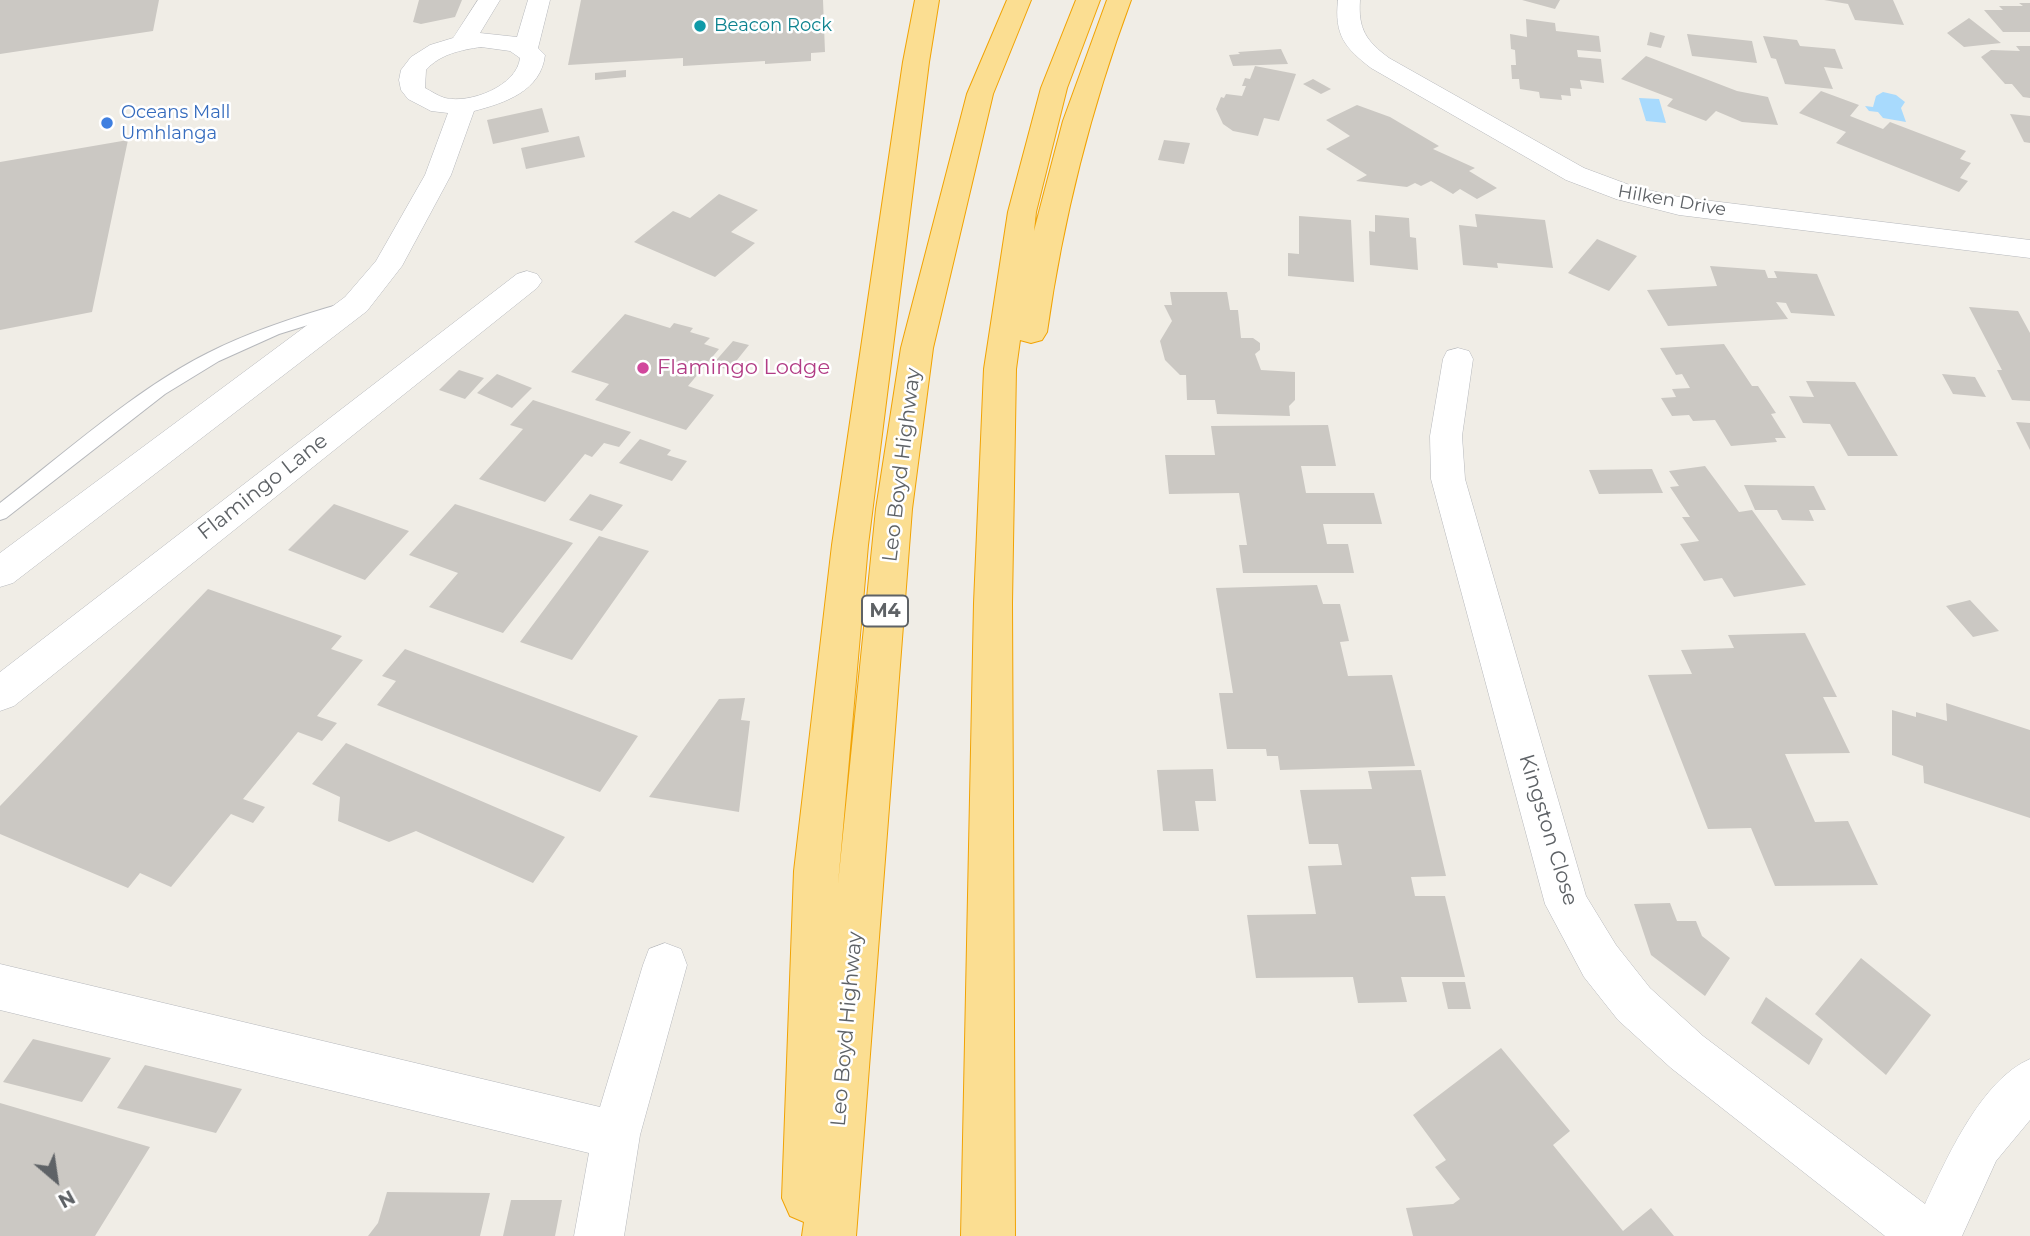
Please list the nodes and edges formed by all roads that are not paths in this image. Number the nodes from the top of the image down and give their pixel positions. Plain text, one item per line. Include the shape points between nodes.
1 (489, 0) edge
2 (539, 0) edge
3 (927, 0) edge
4 (1019, 0) edge
5 (1088, 0) edge
6 (1119, 0) edge
7 (1349, 0) edge
8 (462, 42) junction
9 (526, 49) junction
10 (464, 105) junction
11 (2030, 249) edge
12 (527, 281) dead end
13 (356, 304) junction
14 (1458, 359) dead end
15 (0, 513) edge
16 (0, 573) edge
17 (993, 603) junction
18 (0, 694) edge
19 (665, 965) dead end
20 (0, 988) edge
21 (2030, 1083) edge
22 (616, 1135) junction
23 (599, 1236) edge
24 (807, 1236) edge
25 (829, 1236) edge
26 (988, 1236) edge
27 (1926, 1236) edge
28 (1936, 1236) edge

1 - 8 street
2 - 9 street
3 - 24 highway via 850,545 816,871
4 - 25 highway, Leo Boyd Highway / M4 via 980,94 917,348 894,509
5 - 17 highway via 1054,88 1022,212 1000,369
6 - 17 highway via 1078,111 1035,299
7 - 11 street, Hilken Drive via 1346,21 1350,36 1370,56 1574,174 1633,198
8 - 9 street via 499,40
8 - 10 street via 417,65 411,86 429,101
9 - 10 street via 534,67 518,87
10 - 13 street via 438,175 388,266
12 - 18 street, Flamingo Lane
13 - 15 lane via 273,330 213,357 159,390
13 - 16 street
14 - 27 street, Kingston Close via 1446,436 1448,479 1567,904 1600,961 1634,1004 1687,1052
17 - 26 highway
19 - 22 street
20 - 22 street
21 - 28 street via 1979,1144
22 - 23 street

